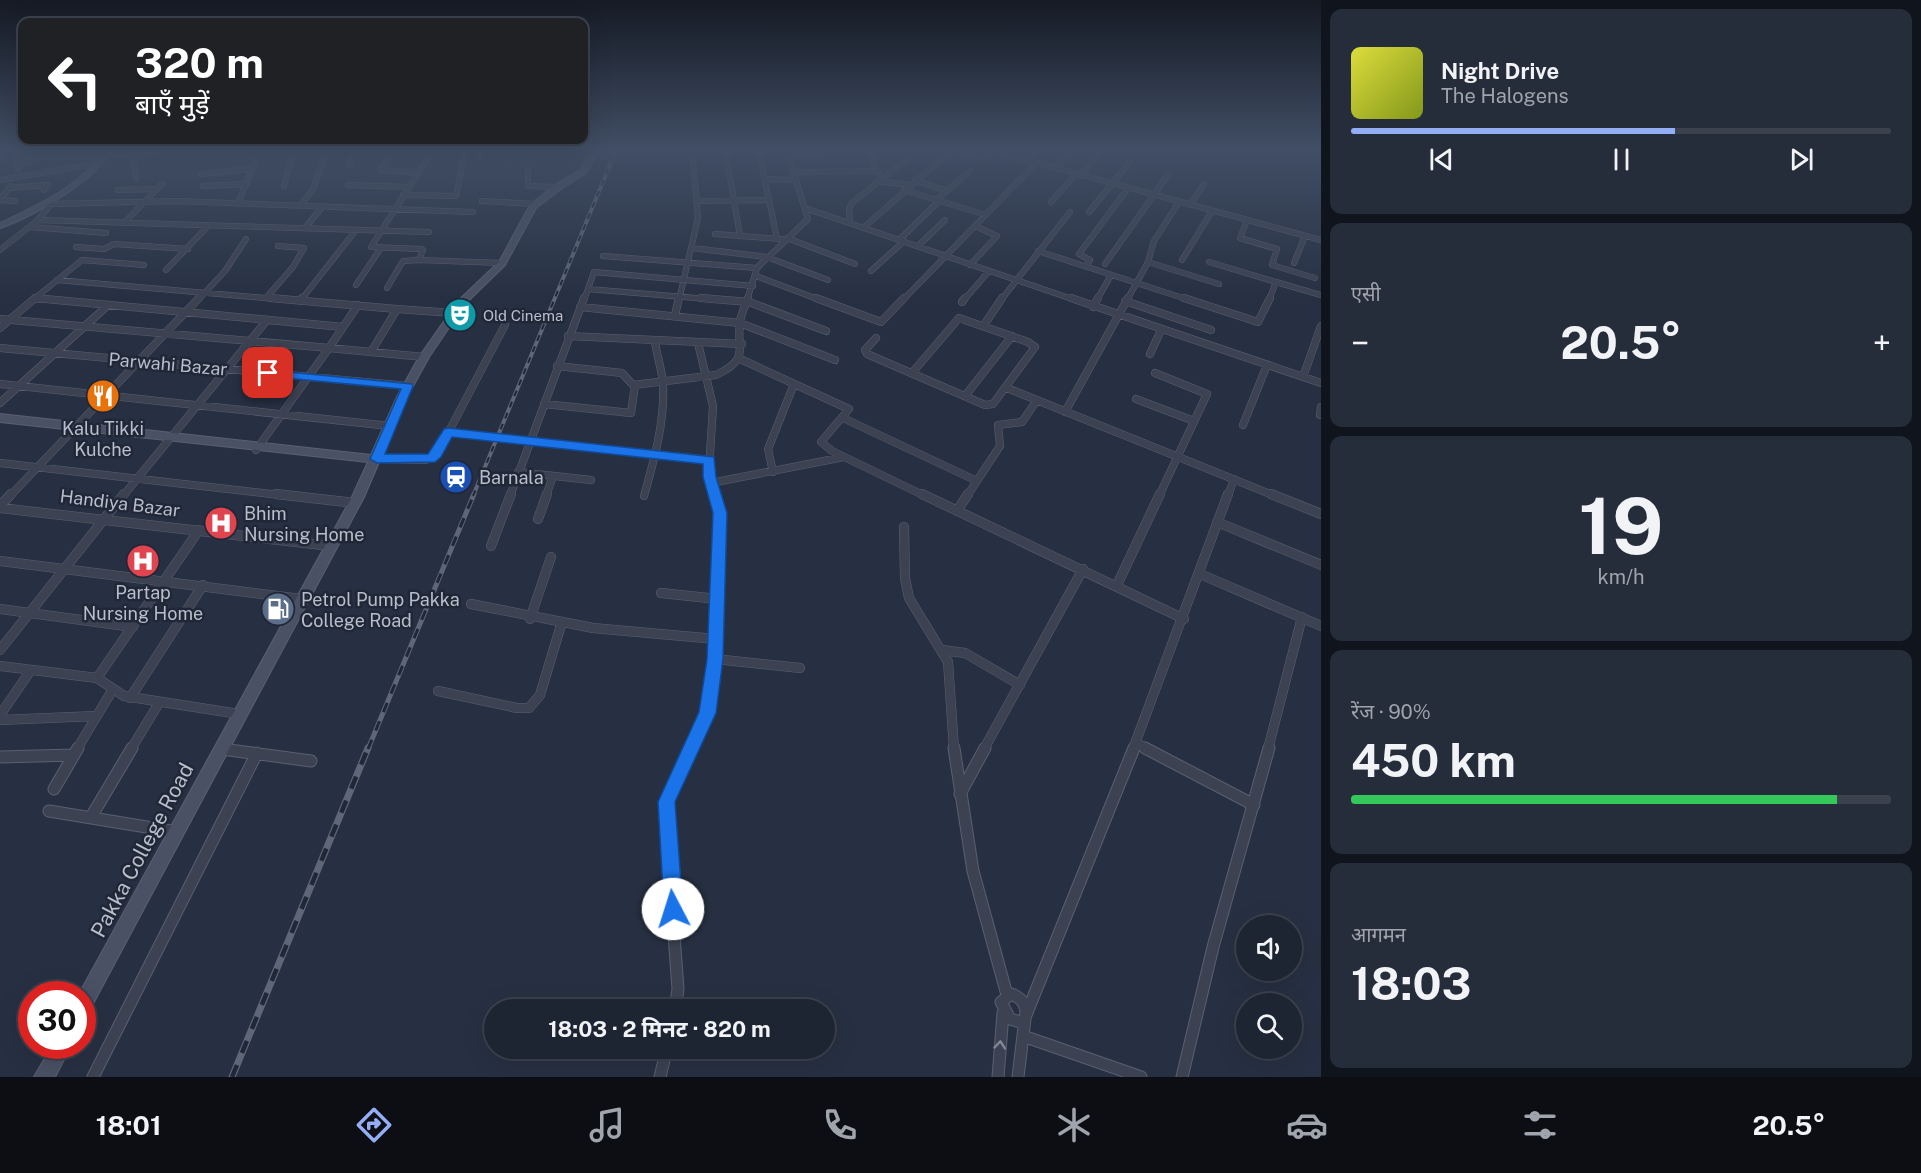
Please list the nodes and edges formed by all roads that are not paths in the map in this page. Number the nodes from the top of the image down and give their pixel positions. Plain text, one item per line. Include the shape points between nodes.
1 (54, 198) edge
2 (148, 198) edge
3 (240, 198) edge
4 (306, 198) edge
5 (401, 198) edge
6 (543, 198) edge
7 (802, 198) edge
8 (857, 198) edge
9 (895, 198) edge
10 (931, 198) edge
11 (1002, 198) edge
12 (1055, 198) edge
13 (1099, 198) edge
14 (1120, 198) edge
15 (1150, 198) edge
16 (1165, 198) edge
17 (1194, 198) edge
18 (0, 200) edge
19 (769, 200) joint
20 (937, 200) junction
21 (15, 201) dead end
22 (145, 201) junction
23 (482, 201) dead end
24 (697, 201) joint
25 (734, 201) junction
26 (50, 202) junction
27 (1051, 202) dead end
28 (1179, 202) junction
29 (238, 203) junction
30 (536, 204) junction
31 (301, 205) junction
32 (1190, 205) junction
33 (322, 206) junction
34 (805, 208) junction
35 (394, 209) junction
36 (1212, 211) junction
37 (473, 212) dead end
38 (1070, 212) dead end
39 (1089, 212) dead end
40 (986, 215) junction
41 (38, 220) junction
42 (945, 220) dead end
43 (1247, 220) junction
44 (125, 222) junction
45 (850, 223) junction
46 (0, 226) edge
47 (30, 226) junction
48 (208, 226) junction
49 (975, 226) junction
50 (305, 228) junction
51 (863, 228) junction
52 (356, 230) junction
53 (380, 231) junction
54 (429, 232) dead end
55 (106, 233) dead end
56 (715, 234) dead end
57 (740, 236) junction
58 (1305, 236) junction
59 (777, 238) junction
60 (786, 238) junction
61 (246, 239) dead end
62 (1321, 240) edge
63 (901, 241) junction
64 (278, 246) dead end
65 (918, 246) junction
66 (76, 247) dead end
67 (381, 248) junction
68 (692, 248) junction
69 (188, 249) junction
70 (0, 250) edge
71 (1038, 251) junction
72 (603, 256) dead end
73 (766, 256) junction
74 (946, 256) junction
75 (420, 260) junction
76 (1182, 260) dead end
77 (1148, 262) junction
78 (1209, 262) dead end
79 (502, 263) junction
80 (1294, 263) dead end
81 (688, 264) junction
82 (855, 264) dead end
83 (1105, 264) dead end
84 (144, 265) dead end
85 (970, 265) junction
86 (1086, 267) junction
87 (757, 268) junction
88 (166, 270) dead end
89 (989, 271) junction
90 (871, 272) dead end
91 (1111, 275) junction
92 (756, 276) junction
93 (1315, 278) dead end
94 (57, 280) junction
95 (684, 280) junction
96 (828, 280) dead end
97 (1016, 280) junction
98 (1275, 282) junction
99 (1136, 283) junction
100 (1218, 284) dead end
101 (356, 285) dead end
102 (753, 286) junction
103 (387, 288) dead end
104 (588, 289) junction
105 (204, 292) junction
106 (1321, 295) edge
107 (680, 297) junction
108 (267, 298) junction
109 (34, 299) junction
110 (300, 301) junction
111 (1125, 301) junction
112 (748, 302) junction
113 (962, 302) dead end
114 (358, 305) junction
115 (106, 307) junction
116 (1093, 307) junction
117 (580, 308) junction
118 (397, 309) junction
119 (186, 312) junction
120 (453, 313) junction
121 (675, 315) junction
122 (1117, 315) junction
123 (0, 319) edge
124 (10, 320) junction
125 (267, 320) junction
126 (740, 322) junction
127 (505, 325) dead end
128 (984, 325) junction
129 (84, 326) junction
130 (1321, 326) edge
131 (343, 327) junction
132 (0, 328) edge
133 (1161, 330) junction
134 (1211, 330) dead end
135 (826, 332) dead end
136 (165, 334) junction
137 (568, 336) junction
138 (1012, 336) junction
139 (876, 338) dead end
140 (249, 341) junction
141 (655, 342) junction
142 (699, 343) junction
143 (742, 344) junction
144 (0, 348) edge
145 (329, 348) junction
146 (371, 352) junction
147 (56, 353) junction
148 (1150, 354) dead end
149 (424, 357) junction
150 (738, 358) junction
151 (835, 360) dead end
152 (139, 361) junction
153 (1267, 365) junction
154 (557, 366) junction
155 (227, 369) junction
156 (1155, 373) dead end
157 (912, 374) junction
158 (708, 376) junction
159 (309, 377) junction
160 (1304, 377) junction
161 (663, 383) junction
162 (1321, 383) edge
163 (0, 384) edge
164 (794, 384) junction
165 (636, 385) junction
166 (19, 386) junction
167 (408, 386) junction
168 (1007, 388) junction
169 (107, 394) junction
170 (965, 396) junction
171 (1136, 399) dead end
172 (1037, 400) junction
173 (0, 403) edge
174 (544, 404) junction
175 (198, 405) junction
176 (1065, 411) junction
177 (284, 413) junction
178 (0, 417) edge
179 (843, 418) junction
180 (1194, 421) junction
181 (0, 424) edge
182 (1243, 425) dead end
183 (390, 426) junction
184 (75, 428) junction
185 (448, 432) junction
186 (171, 438) junction
187 (530, 441) junction
188 (259, 447) junction
189 (655, 455) junction
190 (1176, 455) junction
191 (844, 457) junction
192 (709, 460) junction
193 (375, 461) junction
194 (0, 463) edge
195 (37, 467) junction
196 (518, 472) junction
197 (772, 472) junction
198 (553, 476) junction
199 (138, 478) junction
200 (1234, 479) junction
201 (591, 480) dead end
202 (977, 482) junction
203 (711, 483) junction
204 (644, 496) dead end
205 (355, 503) junction
206 (0, 507) edge
207 (957, 511) junction
208 (1321, 514) edge
209 (104, 519) junction
210 (538, 519) dead end
211 (1217, 522) junction
212 (904, 527) dead end
213 (200, 530) junction
214 (332, 546) junction
215 (490, 546) dead end
216 (551, 557) dead end
217 (0, 561) edge
218 (1321, 566) edge
219 (65, 568) junction
220 (1083, 569) junction
221 (1200, 574) junction
222 (165, 580) junction
223 (203, 585) junction
224 (1117, 585) junction
225 (662, 593) dead end
226 (301, 599) junction
227 (718, 599) junction
228 (471, 604) dead end
229 (0, 609) edge
230 (29, 613) junction
231 (1302, 617) junction
232 (530, 619) junction
233 (1184, 619) junction
234 (561, 625) junction
235 (1321, 626) edge
236 (133, 627) junction
237 (716, 639) junction
238 (0, 650) edge
239 (942, 650) junction
240 (715, 659) junction
241 (0, 666) edge
242 (800, 668) dead end
243 (31, 670) junction
244 (97, 678) junction
245 (1020, 685) junction
246 (112, 689) junction
247 (438, 691) dead end
248 (130, 698) junction
249 (159, 703) junction
250 (239, 714) junction
251 (0, 715) edge
252 (96, 716) junction
253 (0, 720) edge
254 (1136, 743) junction
255 (222, 749) junction
256 (257, 753) junction
257 (74, 755) junction
258 (0, 757) edge
259 (311, 761) dead end
260 (54, 789) dead end
261 (960, 794) junction
262 (1254, 805) junction
263 (49, 811) dead end
264 (91, 818) junction
265 (177, 832) junction
266 (96, 981) edge
267 (1007, 995) junction
268 (676, 999) edge
269 (1004, 1013) junction
270 (1026, 1017) junction
271 (1023, 1036) junction
272 (55, 1059) edge
273 (664, 1059) edge
274 (45, 1077) edge
275 (93, 1077) edge
276 (660, 1077) edge
277 (998, 1077) edge
278 (1018, 1077) edge
279 (1141, 1077) edge
280 (1182, 1077) edge

1 - 26 street
2 - 22 street
3 - 29 street
4 - 31 street
5 - 35 street
6 - 30 street
7 - 34 street
8 - 45 street via 851,205
9 - 51 street
10 - 20 street
11 - 40 street
12 - 27 street
13 - 39 street
14 - 86 street via 1079,254 1090,260
15 - 83 street
16 - 28 street
17 - 32 street
18 - 21 street
19 - 25 street
19 - 59 street
20 - 40 street
20 - 63 street
22 - 26 street
22 - 29 street
22 - 44 street
23 - 30 street
24 - 25 street
24 - 68 street via 699,218
25 - 57 street
26 - 41 street
26 - 46 street
28 - 32 street
28 - 77 street via 1154,242
29 - 31 street
30 - 79 street
31 - 33 street
32 - 36 street
33 - 35 street
33 - 50 street
34 - 45 street
34 - 60 street via 806,221
35 - 37 street
35 - 53 street
36 - 43 street
36 - 76 street
38 - 71 street
40 - 49 street
41 - 44 street
41 - 47 street
42 - 65 street
43 - 58 street
43 - 93 street via 1239,238 1277,249 1273,265
44 - 48 street
45 - 51 street
47 - 55 street
47 - 70 street
48 - 50 street
48 - 69 street
49 - 74 street
49 - 85 street via 997,235
50 - 52 street
51 - 63 street
52 - 53 street
52 - 110 street
53 - 54 street
53 - 67 street via 371,246
56 - 57 street
57 - 59 street
58 - 62 street
58 - 80 street
59 - 60 street
60 - 73 street
60 - 82 street
61 - 105 street via 225,271
63 - 65 street
63 - 90 street
64 - 108 street via 304,248
65 - 74 street
66 - 69 street via 103,249 116,244
67 - 75 street via 421,249
67 - 101 street
68 - 73 street
68 - 81 street
69 - 88 street
71 - 86 street
71 - 97 street
72 - 81 street
73 - 87 street
73 - 96 street
74 - 85 street
74 - 92 street via 880,322
75 - 79 street
75 - 103 street via 403,261
77 - 99 street
77 - 100 street
78 - 98 street
79 - 120 street
81 - 87 street
81 - 95 street
84 - 94 street via 82,260
85 - 89 street
86 - 91 street
87 - 92 street
89 - 97 street
89 - 113 street
91 - 99 street
91 - 116 street
92 - 102 street
94 - 105 street
94 - 109 street
95 - 102 street
95 - 104 street via 596,272
95 - 107 street
97 - 116 street
97 - 128 street
98 - 99 street via 1259,322
98 - 106 street
99 - 111 street
102 - 112 street
104 - 107 street
104 - 117 street
105 - 108 street
105 - 119 street
107 - 112 street
107 - 121 street
108 - 110 street
109 - 115 street
109 - 124 street
110 - 114 street
111 - 122 street
111 - 134 street
112 - 126 street
112 - 135 street
114 - 118 street
114 - 131 street
115 - 119 street
115 - 129 street
116 - 122 street
117 - 121 street
117 - 137 street
118 - 120 street
118 - 146 street
119 - 125 street
119 - 136 street
120 - 149 street
121 - 126 street
122 - 133 street
122 - 176 street
123 - 124 street
124 - 129 street
124 - 132 street
125 - 131 street
125 - 140 street
126 - 143 street
126 - 151 street
127 - 185 street
128 - 138 street
128 - 157 street via 959,318
129 - 136 street
129 - 147 street
130 - 160 street
131 - 145 street
133 - 148 street
133 - 153 street
136 - 140 street
136 - 152 street
137 - 141 street
137 - 154 street
138 - 168 street via 1035,348
138 - 170 street
139 - 157 street via 865,353
140 - 145 street
140 - 155 street
141 - 142 street
141 - 161 street
142 - 143 street
142 - 158 street
143 - 150 street
144 - 147 street, Parwahi Bazar
145 - 146 street
145 - 159 street
146 - 149 street
147 - 152 street, Parwahi Bazar
147 - 166 street
149 - 167 street
150 - 158 street via 725,371
150 - 164 street
152 - 155 street, Parwahi Bazar
152 - 169 street
153 - 160 street
153 - 182 street
154 - 165 street via 622,372 629,384
154 - 174 street
155 - 159 street, Parwahi Bazar
155 - 175 street
156 - 180 street via 1207,393
157 - 170 street
158 - 161 street
158 - 192 street via 714,416
159 - 167 street, Parwahi Bazar
159 - 177 street
160 - 162 street
161 - 165 street
161 - 189 street
163 - 166 street
164 - 179 street via 849,408
164 - 197 street via 768,449
165 - 174 street via 632,413
166 - 169 street
166 - 173 street
167 - 183 street
168 - 170 street via 991,405
168 - 172 street
169 - 175 street
169 - 184 street
171 - 180 street
172 - 176 street
172 - 202 street via 1020,423 998,425 1000,446
174 - 187 street
175 - 177 street
175 - 186 street
176 - 190 street
177 - 183 street
177 - 188 street
178 - 184 street
179 - 191 street via 820,443
179 - 202 street
180 - 190 street
181 - 184 street
183 - 193 street
184 - 186 street
184 - 195 street
185 - 187 street
185 - 193 street via 431,459
186 - 188 street
186 - 199 street
187 - 189 street
187 - 196 street
188 - 193 street
189 - 192 street
189 - 204 street
190 - 200 street
190 - 224 street
191 - 197 street
191 - 207 street
192 - 203 street
193 - 205 street
194 - 195 street
195 - 199 street
195 - 206 street
196 - 198 street
196 - 215 street
197 - 203 street
198 - 201 street
198 - 210 street
199 - 205 street
199 - 209 street
200 - 208 street
200 - 211 street
202 - 207 street
203 - 227 street via 720,513
205 - 214 street
206 - 209 street, Handiya Bazar
207 - 220 street
209 - 213 street, Handiya Bazar
209 - 219 street
211 - 218 street
211 - 221 street
212 - 239 street via 909,598
213 - 214 street, Handiya Bazar
213 - 222 street
214 - 226 street
216 - 232 street
217 - 219 street
219 - 222 street
219 - 230 street
220 - 224 street
220 - 245 street
221 - 231 street
221 - 233 street
222 - 223 street
222 - 236 street
223 - 226 street
223 - 248 street
224 - 233 street
225 - 227 street
226 - 250 street
227 - 237 street
228 - 232 street
229 - 230 street
230 - 236 street
230 - 238 street
231 - 235 street
231 - 262 street
232 - 234 street
233 - 254 street
234 - 237 street
234 - 247 street via 540,695 529,708
236 - 244 street
237 - 240 street
239 - 245 street via 965,653
239 - 261 street via 948,662
240 - 242 street
240 - 268 street via 708,713 667,802
241 - 243 street
243 - 244 street
243 - 251 street
244 - 246 street
245 - 261 street
246 - 248 street
246 - 252 street
248 - 249 street
249 - 250 street
249 - 264 street
250 - 255 street, Pakka College Road
252 - 253 street
252 - 257 street
254 - 262 street
254 - 270 street
255 - 256 street
255 - 265 street, Pakka College Road
256 - 259 street
256 - 275 street
257 - 258 street
257 - 260 street
261 - 267 street via 969,855
262 - 280 street via 1213,947
263 - 264 street
264 - 265 street
265 - 266 street, Pakka College Road
267 - 269 street via 1001,1002
267 - 270 street via 1021,999
269 - 270 street via 1017,1023
277 -> 269 street
270 - 271 street
271 - 278 street
271 - 279 street
272 - 274 street
273 - 276 street

